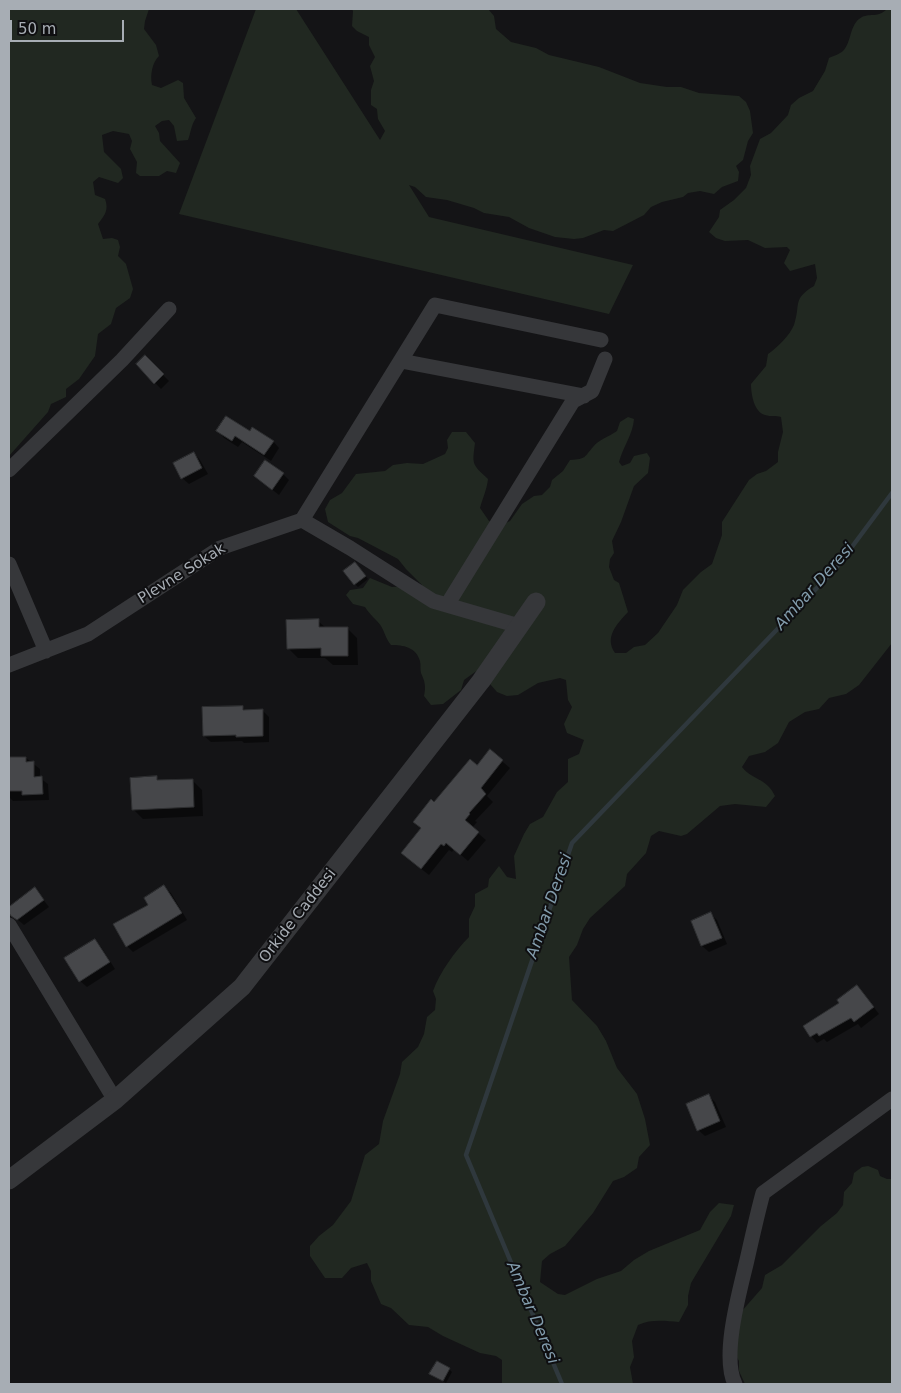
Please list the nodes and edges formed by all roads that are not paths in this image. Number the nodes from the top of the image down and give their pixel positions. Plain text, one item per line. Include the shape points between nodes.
1 (169, 308) dead end
2 (601, 340) dead end
3 (605, 359) dead end
4 (401, 361) junction
5 (584, 396) junction
6 (9, 470) edge
7 (302, 520) junction
8 (9, 564) edge
9 (536, 602) dead end
10 (447, 605) junction
11 (520, 626) junction
12 (46, 651) junction
13 (9, 665) edge
14 (9, 925) edge
15 (892, 1099) edge
16 (115, 1100) junction
17 (9, 1180) edge
18 (735, 1384) edge

1 - 6 street via 122,360
2 - 4 street via 436,305
3 - 5 street via 592,391
4 - 5 street
4 - 7 street
5 - 10 street via 573,402
7 - 10 street via 433,601
7 - 12 street, Plevne Sokak via 220,548 88,634
8 - 12 street
9 - 11 street, Orkide Caddesi
10 - 11 street
11 - 16 street, Orkide Caddesi via 481,681 242,987
12 - 13 street, Plevne Sokak
14 - 16 street
15 - 18 street via 763,1193 734,1311 730,1361
16 - 17 street, Orkide Caddesi

